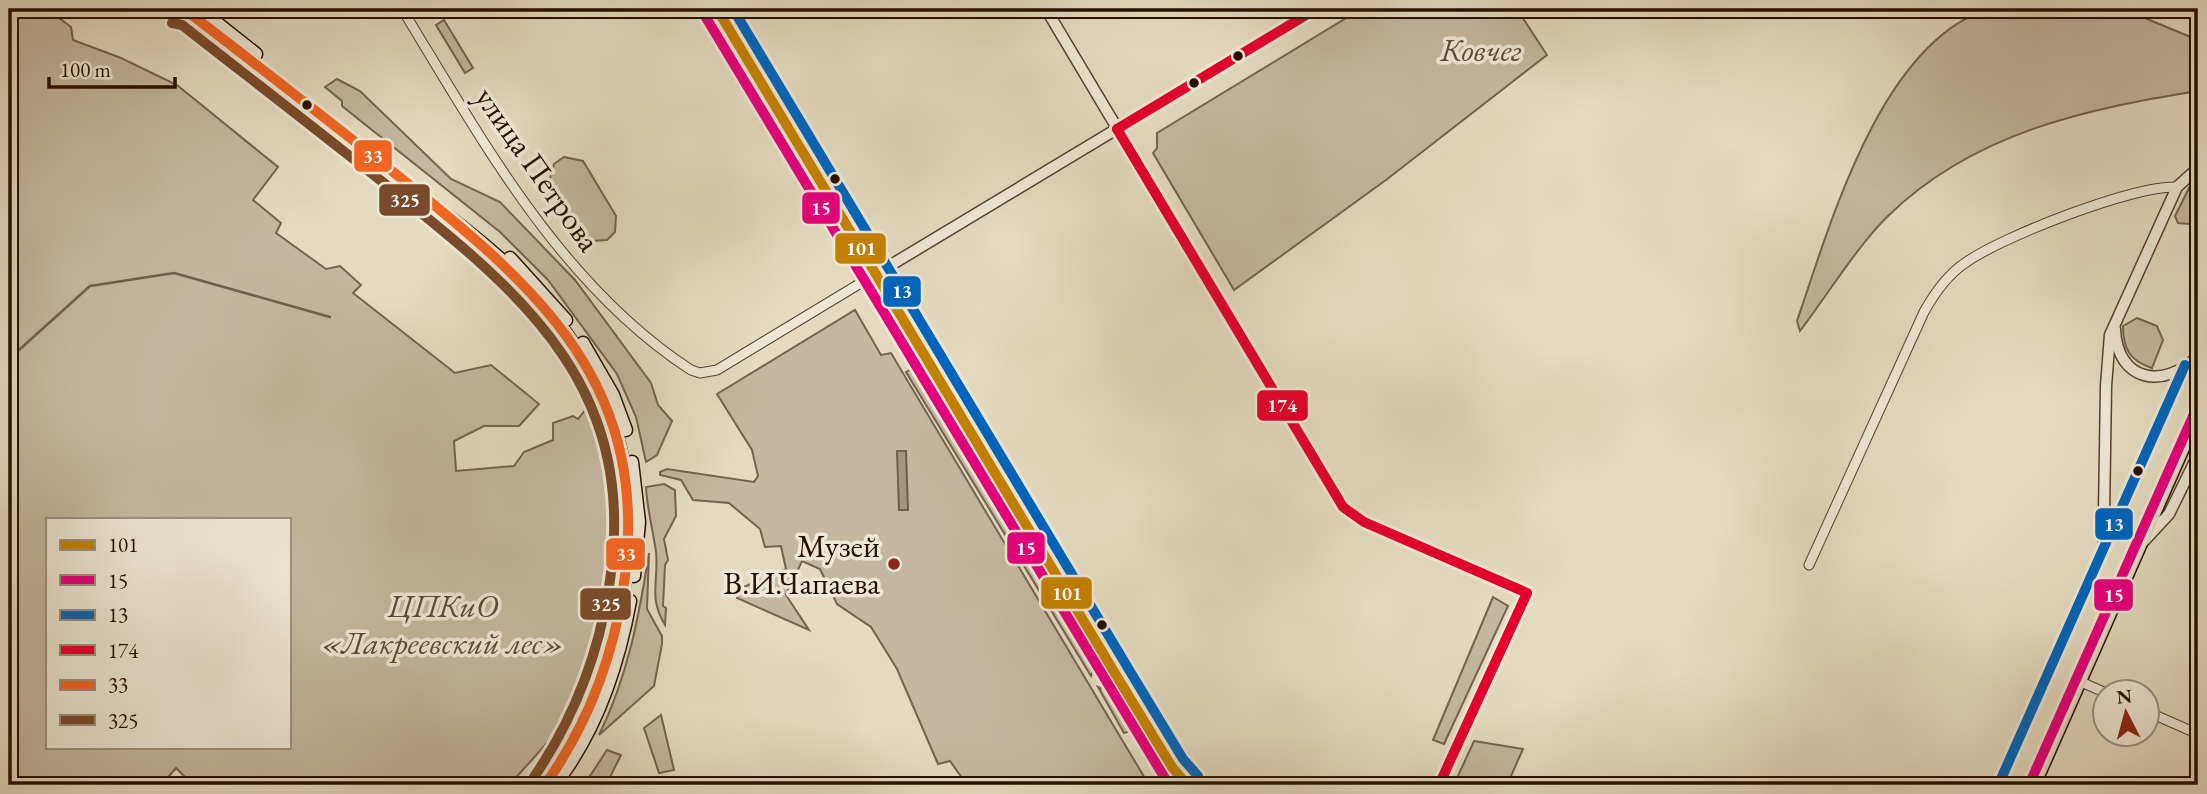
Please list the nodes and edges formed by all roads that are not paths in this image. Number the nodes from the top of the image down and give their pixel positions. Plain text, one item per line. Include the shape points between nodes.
1 (88, 9) edge
2 (111, 9) edge
3 (187, 9) edge
4 (402, 9) edge
5 (707, 9) edge
6 (717, 9) edge
7 (1046, 9) edge
8 (1316, 9) edge
9 (1117, 129) junction
10 (2198, 168) edge
11 (2177, 187) junction
12 (872, 276) junction
13 (2115, 322) junction
14 (2198, 356) edge
15 (2198, 371) edge
16 (2198, 412) edge
17 (2198, 455) edge
18 (2140, 545) junction
19 (1810, 565) dead end
20 (2103, 585) junction
21 (2071, 657) junction
22 (2087, 664) junction
23 (2079, 681) junction
24 (2092, 687) edge
25 (2162, 718) edge
26 (2198, 734) edge
27 (545, 785) edge
28 (555, 785) edge
29 (1171, 785) edge
30 (1187, 785) edge
31 (1439, 785) edge
32 (2014, 785) edge
33 (2033, 785) edge

1 - 2 main road
3 - 27 main road via 508,267 559,323 610,410 622,447 629,500 623,593 594,697 572,744
3 - 28 main road via 526,272 575,331 613,395 626,429 636,483 639,522 633,582 603,701
4 - 12 street, улица Петрова via 537,220 604,298 691,370 708,373
5 - 12 main road
6 - 12 main road
7 - 9 street
8 - 9 street
9 - 12 street
9 - 31 street via 1343,507 1364,522 1527,593
10 - 11 street
11 - 13 street
11 - 19 street via 2129,193 2014,238 1973,258 1947,279 1924,312
12 - 29 main road
12 - 30 main road via 1135,708
13 - 14 street via 2121,357 2137,372 2168,375
13 - 20 street via 2107,351
15 - 20 main road
16 - 18 main road
17 - 18 street via 2169,514
18 - 22 main road
20 - 21 main road
21 - 22 main road
21 - 32 main road
22 - 23 main road
23 - 24 street
23 - 33 main road
25 - 26 street

